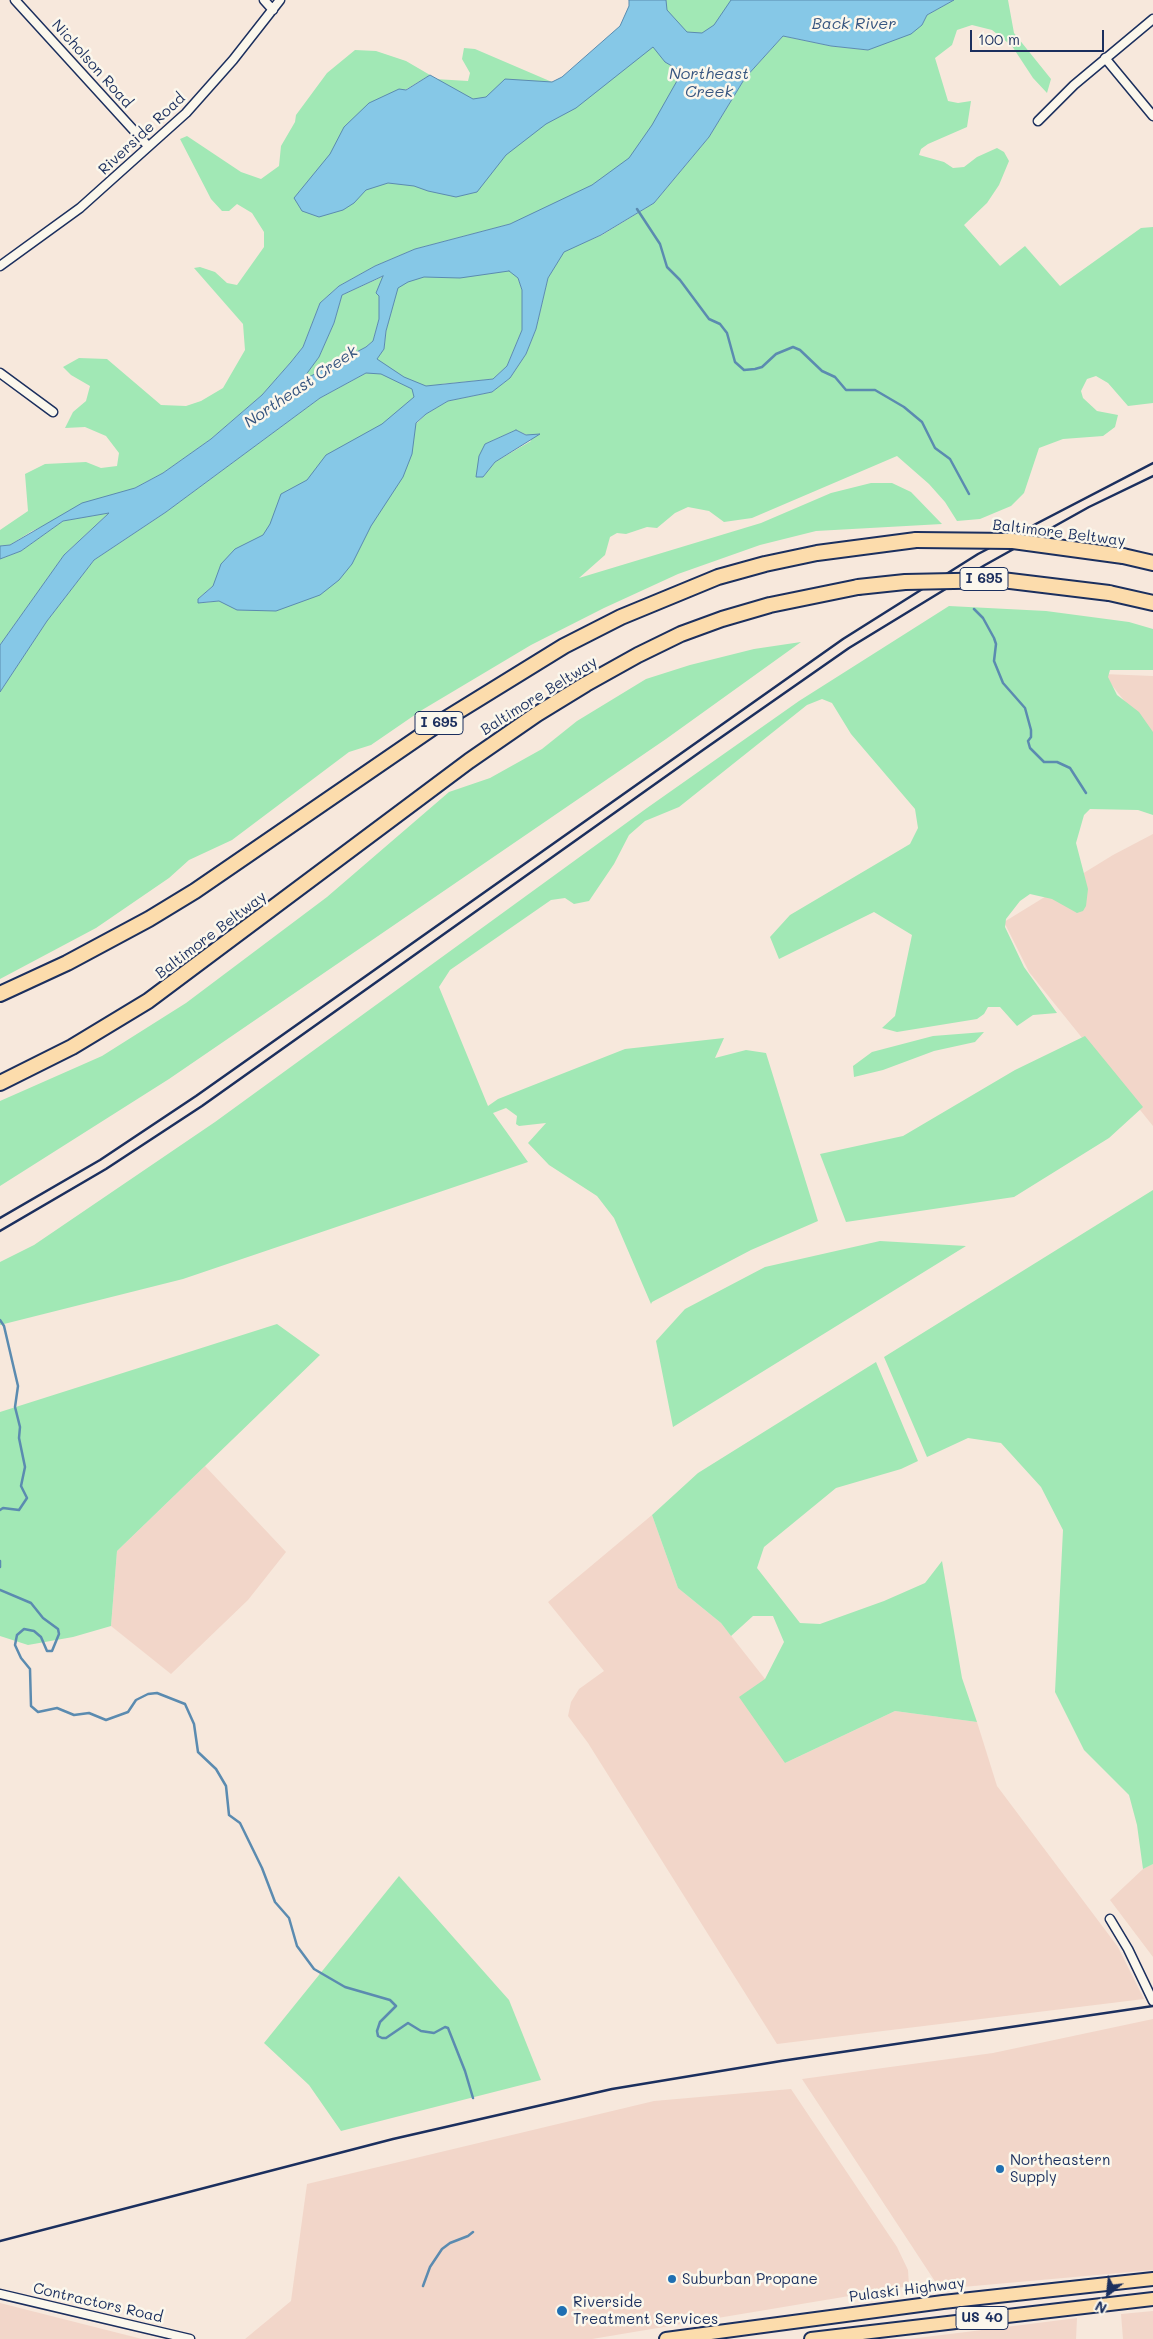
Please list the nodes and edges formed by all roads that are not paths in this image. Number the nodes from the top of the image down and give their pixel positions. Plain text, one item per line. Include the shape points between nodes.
1 (15, 0) edge
2 (264, 0) edge
3 (280, 0) edge
4 (273, 10) junction
5 (1153, 19) edge
6 (1105, 58) junction
7 (1153, 116) edge
8 (1038, 121) dead end
9 (148, 146) junction
10 (1, 263) edge
11 (0, 373) edge
12 (53, 412) dead end
13 (1153, 563) edge
14 (1153, 602) edge
15 (0, 994) edge
16 (0, 1083) edge
17 (1110, 1919) dead end
18 (1153, 2001) edge
19 (1153, 2279) edge
20 (0, 2294) edge
21 (1153, 2299) edge
22 (190, 2339) edge
23 (666, 2339) edge
24 (811, 2339) edge

1 - 9 street, Nicholson Road
2 - 4 street
3 - 4 street, Riverside Road
4 - 9 street, Riverside Road via 208,90
5 - 6 street
6 - 7 street
6 - 8 street
9 - 10 street, Riverside Road via 80,208
11 - 12 street
13 - 15 highway, Baltimore Beltway / I 695, bridge via 1013,540 916,540 817,553 710,580 621,617 564,646 444,720 195,891 67,963
14 - 16 highway, Baltimore Beltway / I 695, bridge via 1109,593 1002,580 914,581 813,595 722,619 638,655 536,714 469,760 148,1001 72,1047
17 - 18 street
19 - 23 highway, Pulaski Highway / US 40 via 943,2302
20 - 22 street, Contractors Road
21 - 24 highway, US 40

